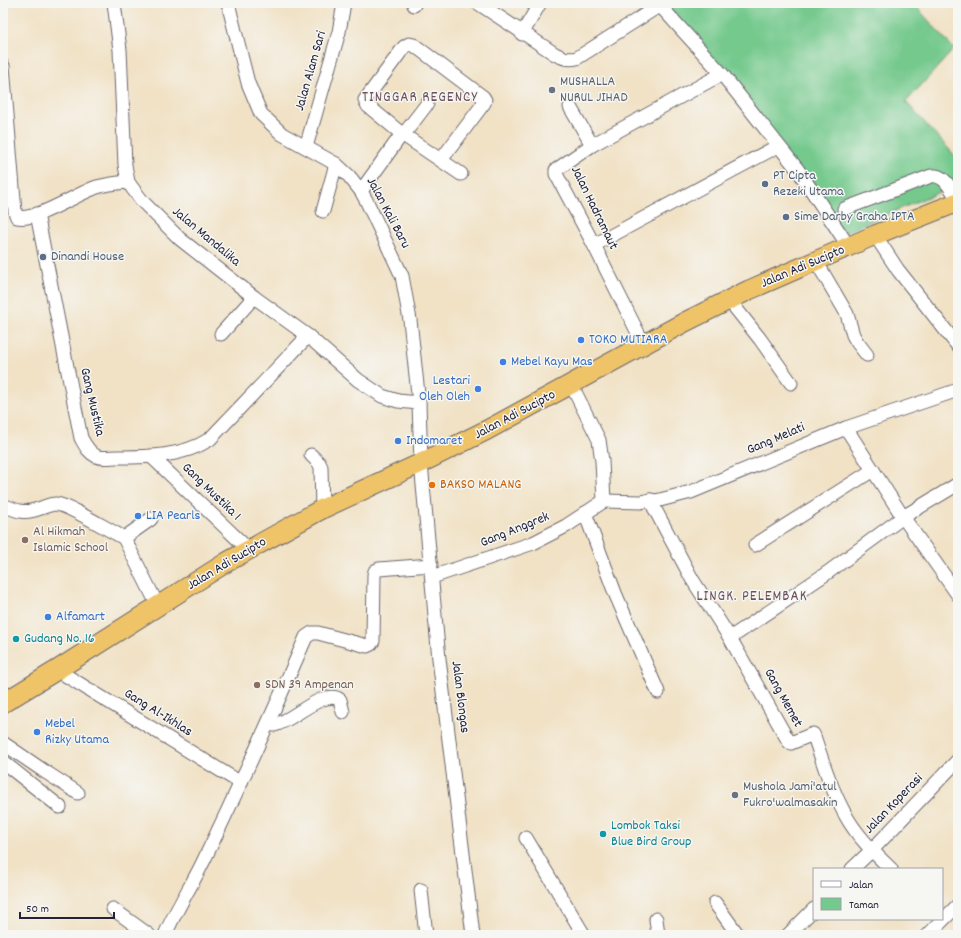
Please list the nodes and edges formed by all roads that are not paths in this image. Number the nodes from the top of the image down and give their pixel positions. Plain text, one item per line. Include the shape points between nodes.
1 (114, 3) edge
2 (228, 3) edge
3 (344, 3) edge
4 (478, 3) edge
5 (540, 3) edge
6 (522, 34) junction
7 (3, 66) edge
8 (722, 74) junction
9 (427, 104) dead end
10 (570, 107) dead end
11 (403, 134) junction
12 (592, 145) junction
13 (778, 146) junction
14 (306, 147) junction
15 (441, 160) junction
16 (336, 164) junction
17 (461, 174) dead end
18 (128, 182) junction
19 (361, 191) junction
20 (958, 199) edge
21 (958, 202) edge
22 (844, 209) dead end
23 (323, 212) dead end
24 (37, 214) junction
25 (875, 235) junction
26 (594, 245) junction
27 (849, 247) junction
28 (816, 261) junction
29 (254, 297) junction
30 (729, 300) junction
31 (222, 334) dead end
32 (308, 336) junction
33 (644, 345) junction
34 (958, 346) edge
35 (867, 355) dead end
36 (791, 383) dead end
37 (571, 384) junction
38 (958, 390) edge
39 (419, 404) junction
40 (846, 428) junction
41 (311, 455) dead end
42 (152, 457) junction
43 (421, 463) junction
44 (873, 470) junction
45 (958, 484) edge
46 (650, 500) junction
47 (604, 501) junction
48 (3, 505) edge
49 (322, 509) junction
50 (585, 513) junction
51 (903, 517) junction
52 (151, 519) dead end
53 (124, 538) junction
54 (755, 545) dead end
55 (248, 550) junction
56 (432, 571) junction
57 (958, 595) edge
58 (158, 606) junction
59 (730, 638) junction
60 (57, 670) junction
61 (658, 692) dead end
62 (3, 703) edge
63 (343, 712) dead end
64 (268, 724) junction
65 (3, 743) edge
66 (958, 760) edge
67 (3, 762) edge
68 (241, 783) junction
69 (78, 792) dead end
70 (60, 808) dead end
71 (526, 838) dead end
72 (872, 850) junction
73 (853, 868) edge
74 (890, 868) edge
75 (421, 890) dead end
76 (715, 903) dead end
77 (958, 905) edge
78 (113, 909) dead end
79 (813, 910) edge
80 (943, 918) edge
81 (656, 919) dead end
82 (941, 920) edge
83 (149, 935) edge
84 (165, 935) edge
85 (426, 935) edge
86 (473, 935) edge
87 (584, 935) edge
88 (658, 935) edge
89 (738, 935) edge
90 (788, 935) edge
91 (928, 935) edge

1 - 18 street via 120,50
2 - 14 street, Jalan Kali Baru via 248,83 257,106 266,120 282,134
3 - 14 street, Jalan Alam Sari via 339,32
4 - 6 street
5 - 6 street
6 - 8 street via 570,60 659,7
7 - 24 street via 15,212 17,217 22,218
8 - 12 street, Jalan Hadramaut
8 - 13 street
9 - 11 street
10 - 12 street
11 - 15 street
11 - 15 street via 368,106 365,100 404,47 409,44 414,45 485,100
11 - 19 street
12 - 26 street, Jalan Hadramaut via 556,170 556,174
13 - 26 street
13 - 27 street via 798,170
14 - 16 street, Jalan Kali Baru
15 - 17 street
16 - 19 street, Jalan Kali Baru
16 - 23 street
18 - 24 street via 98,187
18 - 29 street, Jalan Mandalika via 143,202 180,239
19 - 39 street, Jalan Kali Baru via 402,276 410,320
20 - 22 street via 940,176 936,175
21 - 25 highway, Jalan Adi Sucipto
24 - 42 street, Gang Mustika via 81,438 87,450 97,457
25 - 27 highway, Jalan Adi Sucipto
25 - 34 street via 898,270
26 - 33 street, Jalan Hadramaut
27 - 28 highway, Jalan Adi Sucipto
28 - 30 highway, Jalan Adi Sucipto
28 - 35 street via 848,314 853,335
29 - 31 street
29 - 32 street, Jalan Mandalika
30 - 33 highway, Jalan Adi Sucipto
30 - 36 street
32 - 39 street, Jalan Mandalika via 358,380 382,396 398,402
32 - 42 street, Gang Mustika via 210,439 182,451
33 - 37 highway, Jalan Adi Sucipto
37 - 43 highway, Jalan Adi Sucipto via 488,430
37 - 47 street via 599,440
38 - 40 street, Gang Melati
39 - 43 street, Jalan Kali Baru
40 - 44 street
40 - 46 street, Gang Melati via 691,492 656,501
41 - 49 street via 321,467
42 - 55 street, Gang Mustika 1
43 - 49 highway, Jalan Adi Sucipto
43 - 56 street, Jalan Blongas
44 - 51 street
44 - 54 street
45 - 51 street
46 - 47 street, Gang Melati
46 - 59 street via 692,579
47 - 50 street, Gang Anggrek
48 - 53 street via 23,512 56,504
49 - 55 highway, Jalan Adi Sucipto
50 - 56 street, Gang Anggrek via 553,534 533,543
50 - 61 street via 615,593
51 - 57 street
51 - 59 street via 827,573
52 - 53 street
53 - 58 street
55 - 58 highway, Jalan Adi Sucipto
56 - 64 street, Gang Anggrek via 376,571 373,641 367,646 318,633 306,637
56 - 86 street, Jalan Blongas via 439,659
58 - 60 highway, Jalan Adi Sucipto
59 - 72 street, Gang Memet via 789,742 813,734 828,779 846,816
60 - 62 highway, Jalan Adi Sucipto
60 - 68 street, Gang Al-Ikhlas
63 - 64 street via 340,700 334,697 313,703 280,723
64 - 68 street
65 - 69 street
66 - 72 street, Jalan Koperasi
67 - 70 street
68 - 84 street
71 - 87 street
72 - 73 street, Jalan Koperasi
72 - 74 street
75 - 85 street
76 - 89 street
77 - 80 street
78 - 83 street
79 - 90 street
81 - 88 street
82 - 91 street

